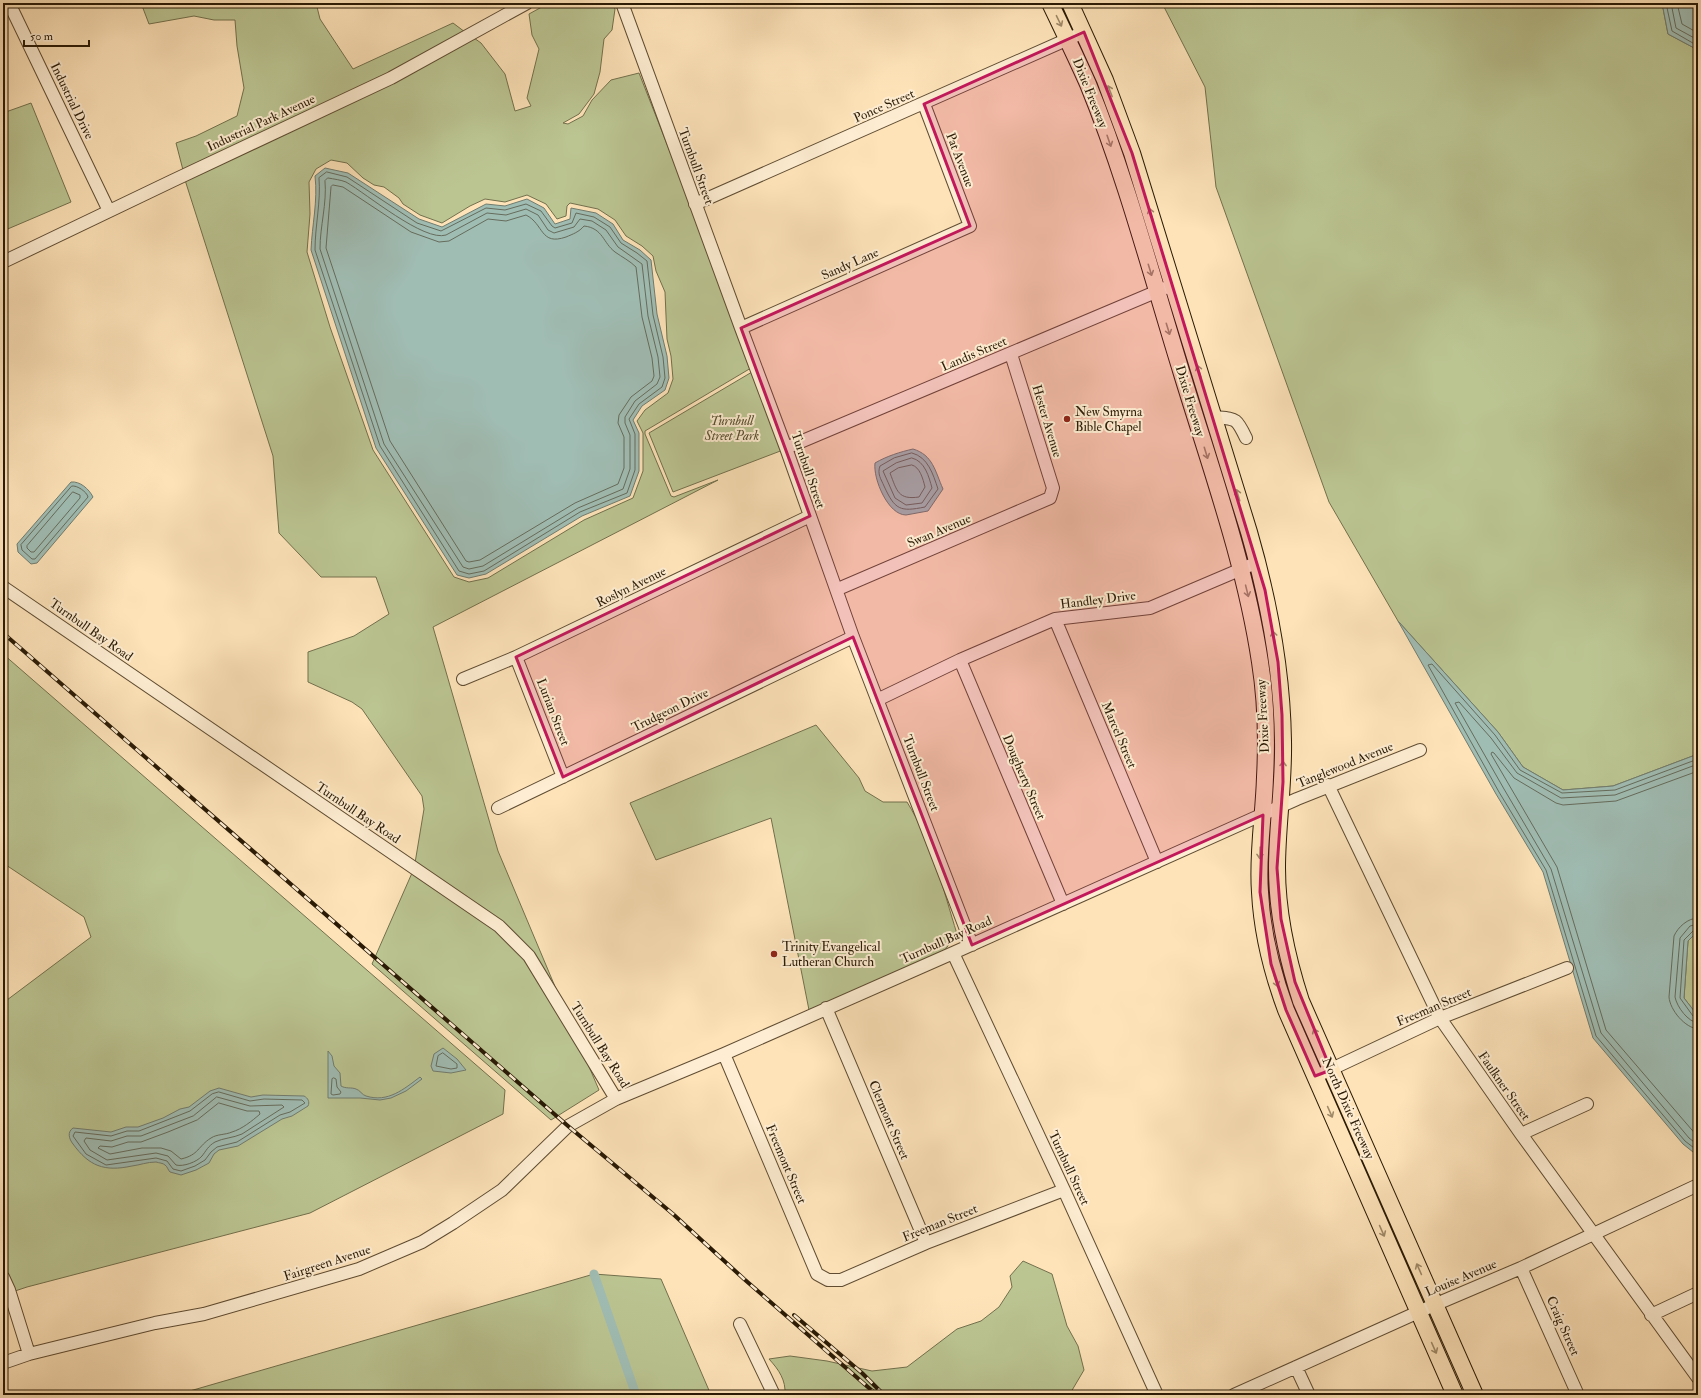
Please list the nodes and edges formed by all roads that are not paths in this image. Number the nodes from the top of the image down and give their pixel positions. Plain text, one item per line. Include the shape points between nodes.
1 (9, 3) edge
2 (528, 3) edge
3 (622, 3) edge
4 (1050, 3) edge
5 (1070, 3) edge
6 (1084, 32) junction
7 (1068, 40) junction
8 (924, 104) junction
9 (695, 204) junction
10 (109, 210) junction
11 (970, 226) joint
12 (3, 262) edge
13 (1173, 284) junction
14 (1157, 291) junction
15 (741, 328) junction
16 (1011, 354) junction
17 (1214, 417) junction
18 (1246, 438) dead end
19 (786, 448) junction
20 (1050, 498) joint
21 (810, 516) junction
22 (1258, 562) junction
23 (1242, 569) junction
24 (3, 587) edge
25 (838, 589) junction
26 (1056, 619) junction
27 (853, 637) junction
28 (516, 657) junction
29 (960, 660) junction
30 (463, 679) dead end
31 (877, 700) junction
32 (1420, 750) dead end
33 (563, 778) junction
34 (1328, 785) junction
35 (1281, 806) junction
36 (498, 808) dead end
37 (1263, 814) junction
38 (1157, 862) junction
39 (1063, 904) junction
40 (972, 944) junction
41 (954, 953) junction
42 (1567, 968) dead end
43 (826, 1008) junction
44 (1440, 1018) junction
45 (724, 1054) junction
46 (1331, 1070) junction
47 (1314, 1076) junction
48 (616, 1099) junction
49 (1586, 1104) dead end
50 (1521, 1134) junction
51 (1698, 1185) edge
52 (1064, 1190) junction
53 (1594, 1235) junction
54 (926, 1243) junction
55 (1522, 1268) junction
56 (3, 1277) edge
57 (828, 1280) joint
58 (1698, 1293) edge
59 (1434, 1305) junction
60 (1418, 1312) junction
61 (1651, 1315) junction
62 (740, 1324) dead end
63 (29, 1354) junction
64 (3, 1363) edge
65 (1296, 1368) junction
66 (1698, 1378) edge
67 (774, 1395) edge
68 (1157, 1395) edge
69 (1234, 1395) edge
70 (1309, 1395) edge
71 (1455, 1395) edge
72 (1475, 1395) edge
73 (1578, 1395) edge

1 - 10 street, Industrial Drive
2 - 10 street, Industrial Park Avenue via 391,78
3 - 9 street, Turnbull Street
4 -> 7 main road, Dixie Freeway
5 - 6 main road, Dixie Freeway
6 - 7 street, Ponce Street
13 -> 6 main road, Dixie Freeway via 1126,134
7 - 8 street, Ponce Street
7 -> 14 main road, Dixie Freeway via 1088,84 1116,159
8 - 9 street, Ponce Street
8 - 11 street, Pat Avenue
9 - 15 street, Turnbull Street
10 - 12 street, Industrial Park Avenue
11 - 15 street, Sandy Lane
13 - 14 street, Landis Street
17 -> 13 main road, Dixie Freeway
14 - 16 street, Landis Street
14 -> 23 main road, Dixie Freeway
15 - 19 street, Turnbull Street
16 - 19 street, Landis Street
16 - 20 street, Hester Avenue via 1053,488
17 - 18 street via 1232,418 1239,422
22 -> 17 main road, Dixie Freeway
19 - 21 street, Turnbull Street
20 - 25 street, Swan Avenue
21 - 25 street, Turnbull Street
21 - 28 street, Roslyn Avenue
22 - 23 street, Handley Drive
35 -> 22 main road, Dixie Freeway via 1284,760 1280,687 1272,625
23 - 26 street, Handley Drive via 1150,608
23 -> 37 main road, Dixie Freeway via 1255,630 1264,697 1266,752
24 - 48 street, Turnbull Bay Road via 499,926 529,956
25 - 27 street, Turnbull Street
26 - 29 street, Handley Drive
26 - 38 street, Marcel Street
27 - 31 street, Turnbull Street
27 - 33 street, Trudgeon Drive
28 - 30 street, Roslyn Avenue
28 - 33 street, Lurian Street
29 - 31 street, Handley Drive
29 - 39 street, Dougherty Street
31 - 40 street, Turnbull Street
32 - 34 street, Tanglewood Avenue
33 - 36 street, Trudgeon Drive
34 - 35 street, Tanglewood Avenue
34 - 44 street, Faulkner Street
35 - 37 street, Turnbull Bay Road
46 -> 35 main road, North Dixie Freeway via 1302,1001 1290,966 1284,937 1277,868
37 - 38 street, Turnbull Bay Road
37 -> 47 main road, North Dixie Freeway via 1260,892 1266,941 1286,1010
38 - 39 street, Turnbull Bay Road
39 - 40 street, Turnbull Bay Road
40 - 41 street, Turnbull Bay Road
41 - 43 street, Turnbull Bay Road
41 - 52 street, Turnbull Street
42 - 44 street, Freeman Street
43 - 45 street, Turnbull Bay Road
43 - 54 street, Clermont Street
44 - 46 street, Freeman Street
44 - 50 street, Faulkner Street
45 - 48 street, Turnbull Bay Road
45 - 57 street, Freemont Street via 817,1274
46 - 47 street, Freeman Street
59 -> 46 main road, North Dixie Freeway
47 -> 60 main road, North Dixie Freeway
48 - 63 street, Fairgreen Avenue via 568,1126 502,1190 453,1223 422,1242 359,1270 204,1314
49 - 50 street
50 - 53 street, Faulkner Street
51 - 53 street, Louise Avenue
52 - 54 street, Freeman Street
52 - 68 street, Turnbull Street
53 - 55 street, Louise Avenue
53 - 61 street, Faulkner Street
54 - 57 street, Freeman Street via 841,1280
55 - 59 street, Louise Avenue
55 - 73 street, Craig Street
56 - 63 street
58 - 61 street
59 - 60 street, Louise Avenue
59 - 72 main road, North Dixie Freeway
60 - 65 street, Louise Avenue
60 -> 71 main road, North Dixie Freeway
61 - 66 street, Faulkner Street
62 - 67 street
63 - 64 street, Fairgreen Avenue
65 - 69 street, Louise Avenue
65 - 70 street

